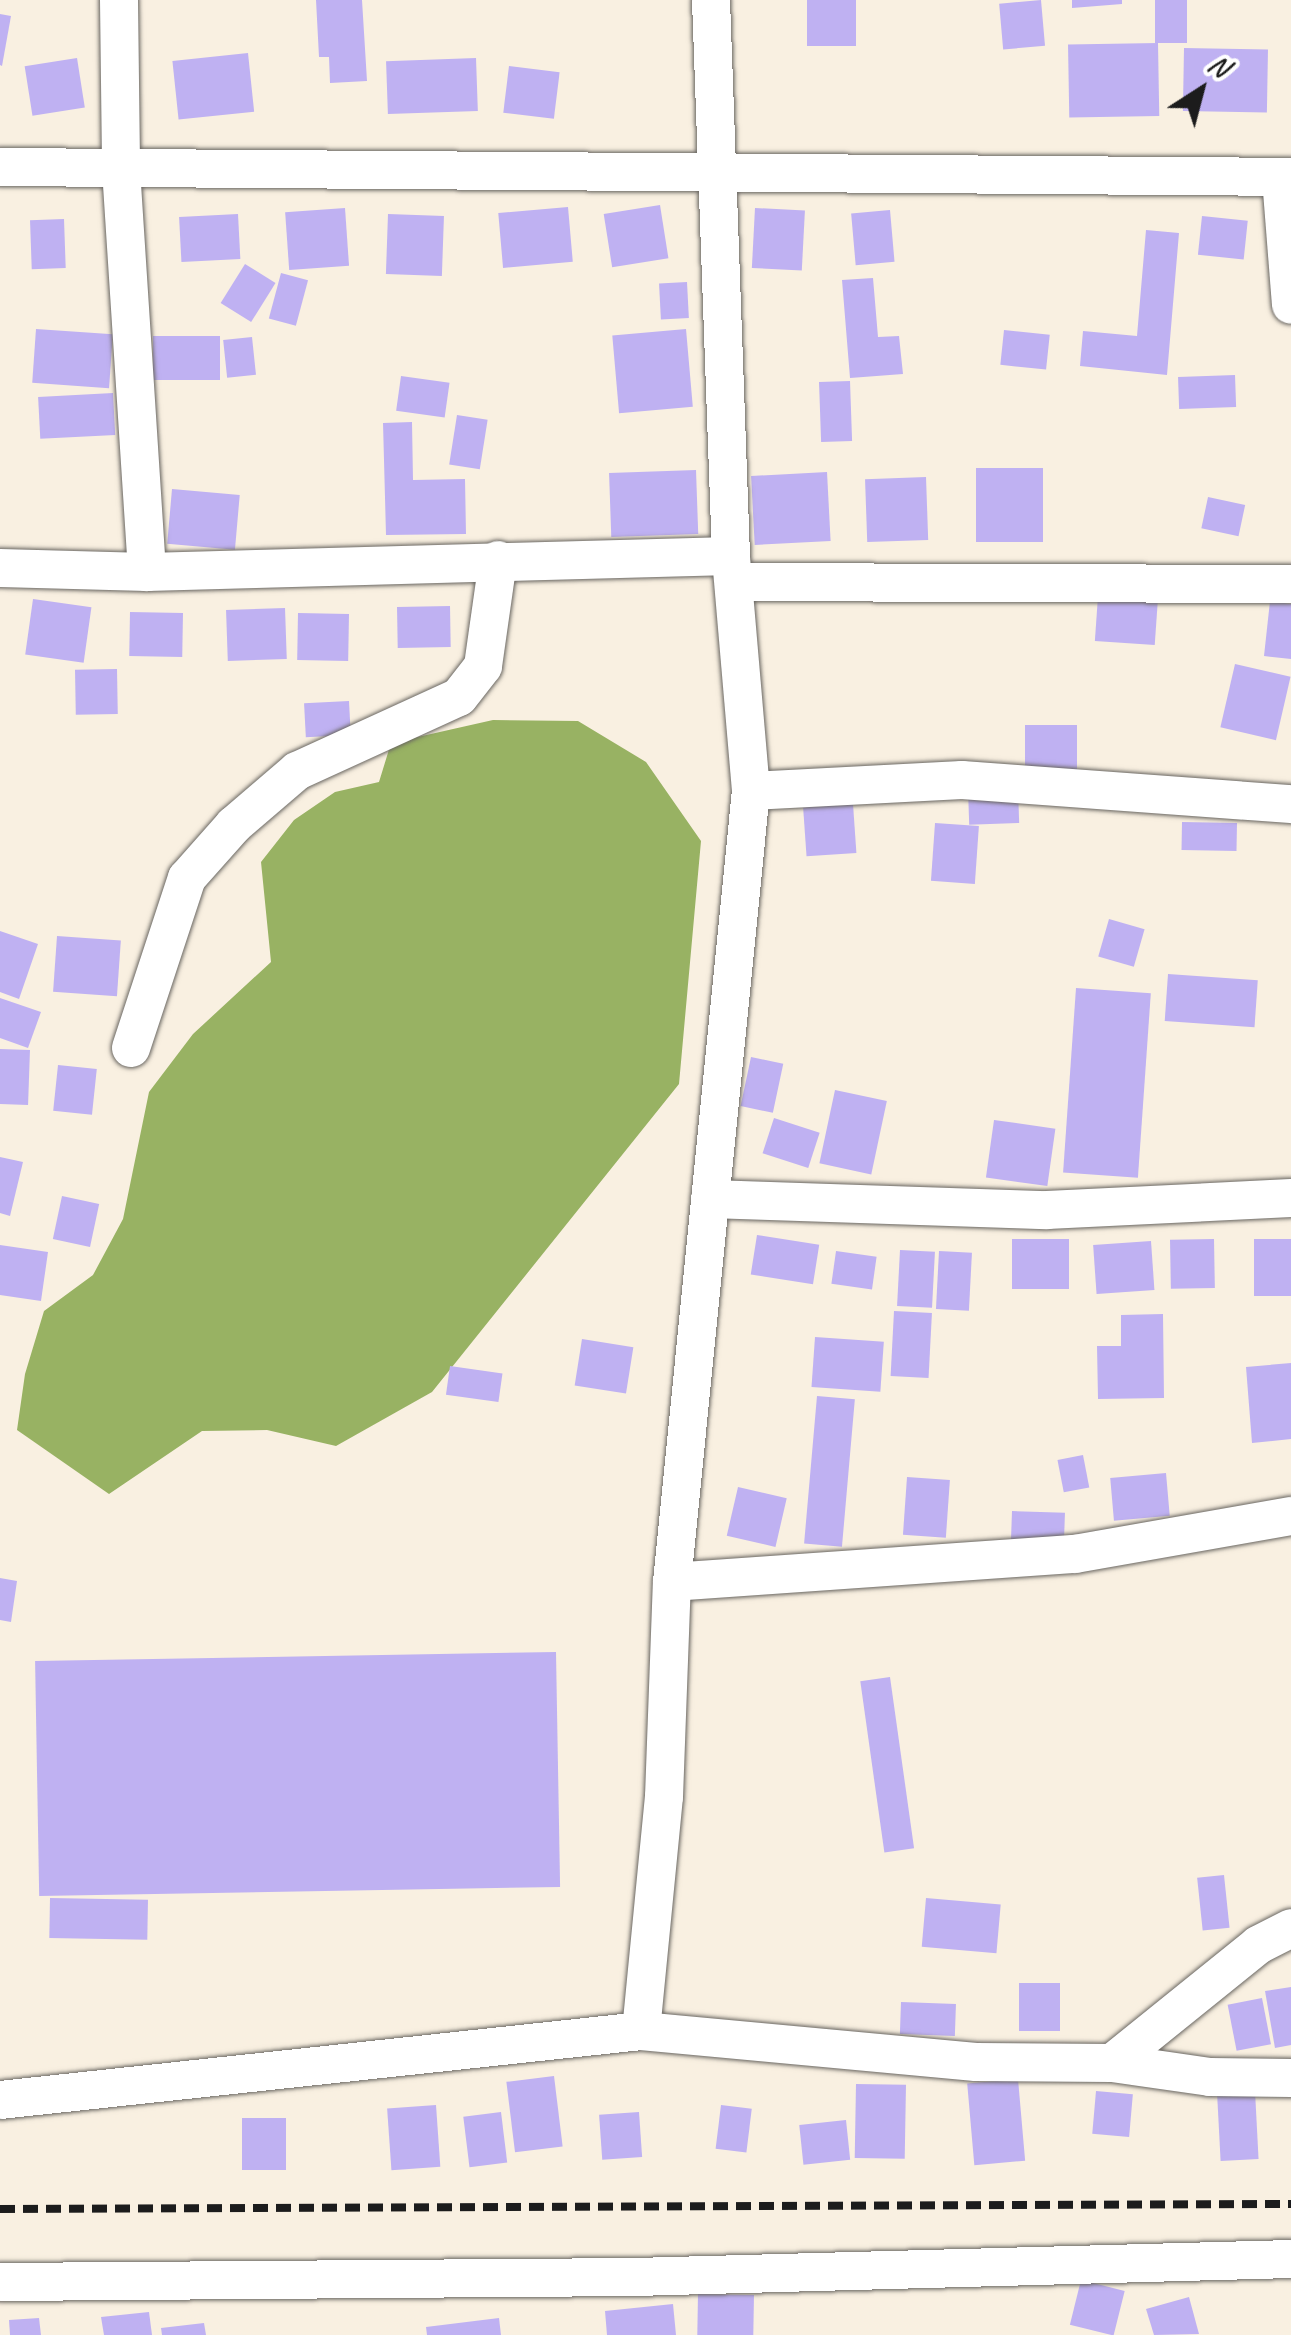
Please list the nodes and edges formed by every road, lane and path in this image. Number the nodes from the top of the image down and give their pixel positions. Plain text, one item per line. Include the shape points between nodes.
1 (120, 0) edge
2 (711, 0) edge
3 (0, 168) edge
4 (121, 169) junction
5 (715, 169) junction
6 (1286, 178) edge
7 (1291, 305) edge
8 (498, 560) junction
9 (0, 568) edge
10 (733, 569) junction
11 (147, 572) junction
12 (1291, 584) edge
13 (751, 791) junction
14 (1291, 804) edge
15 (132, 1048) dead end
16 (1291, 1198) edge
17 (710, 1199) junction
18 (1291, 1516) edge
19 (672, 1582) junction
20 (1291, 1928) edge
21 (640, 2031) junction
22 (1112, 2064) junction
23 (1291, 2078) edge
24 (0, 2100) edge
25 (1291, 2259) edge
26 (0, 2282) edge

1 - 4 street
2 - 5 street
3 - 4 street
4 - 5 street
4 - 11 street
5 - 6 street
5 - 10 street
6 - 7 street
8 - 10 street
8 - 11 street
8 - 15 street via 483,666 459,697 297,771 234,825 188,878
9 - 11 street
10 - 12 street
10 - 13 street
13 - 14 street via 962,780
13 - 17 street
16 - 17 street via 1047,1210
17 - 19 street
18 - 19 street via 1075,1554
19 - 21 street via 664,1797
20 - 22 street via 1258,1945
21 - 22 street via 976,2062
21 - 24 street
22 - 23 street via 1210,2077
25 - 26 street via 635,2277

